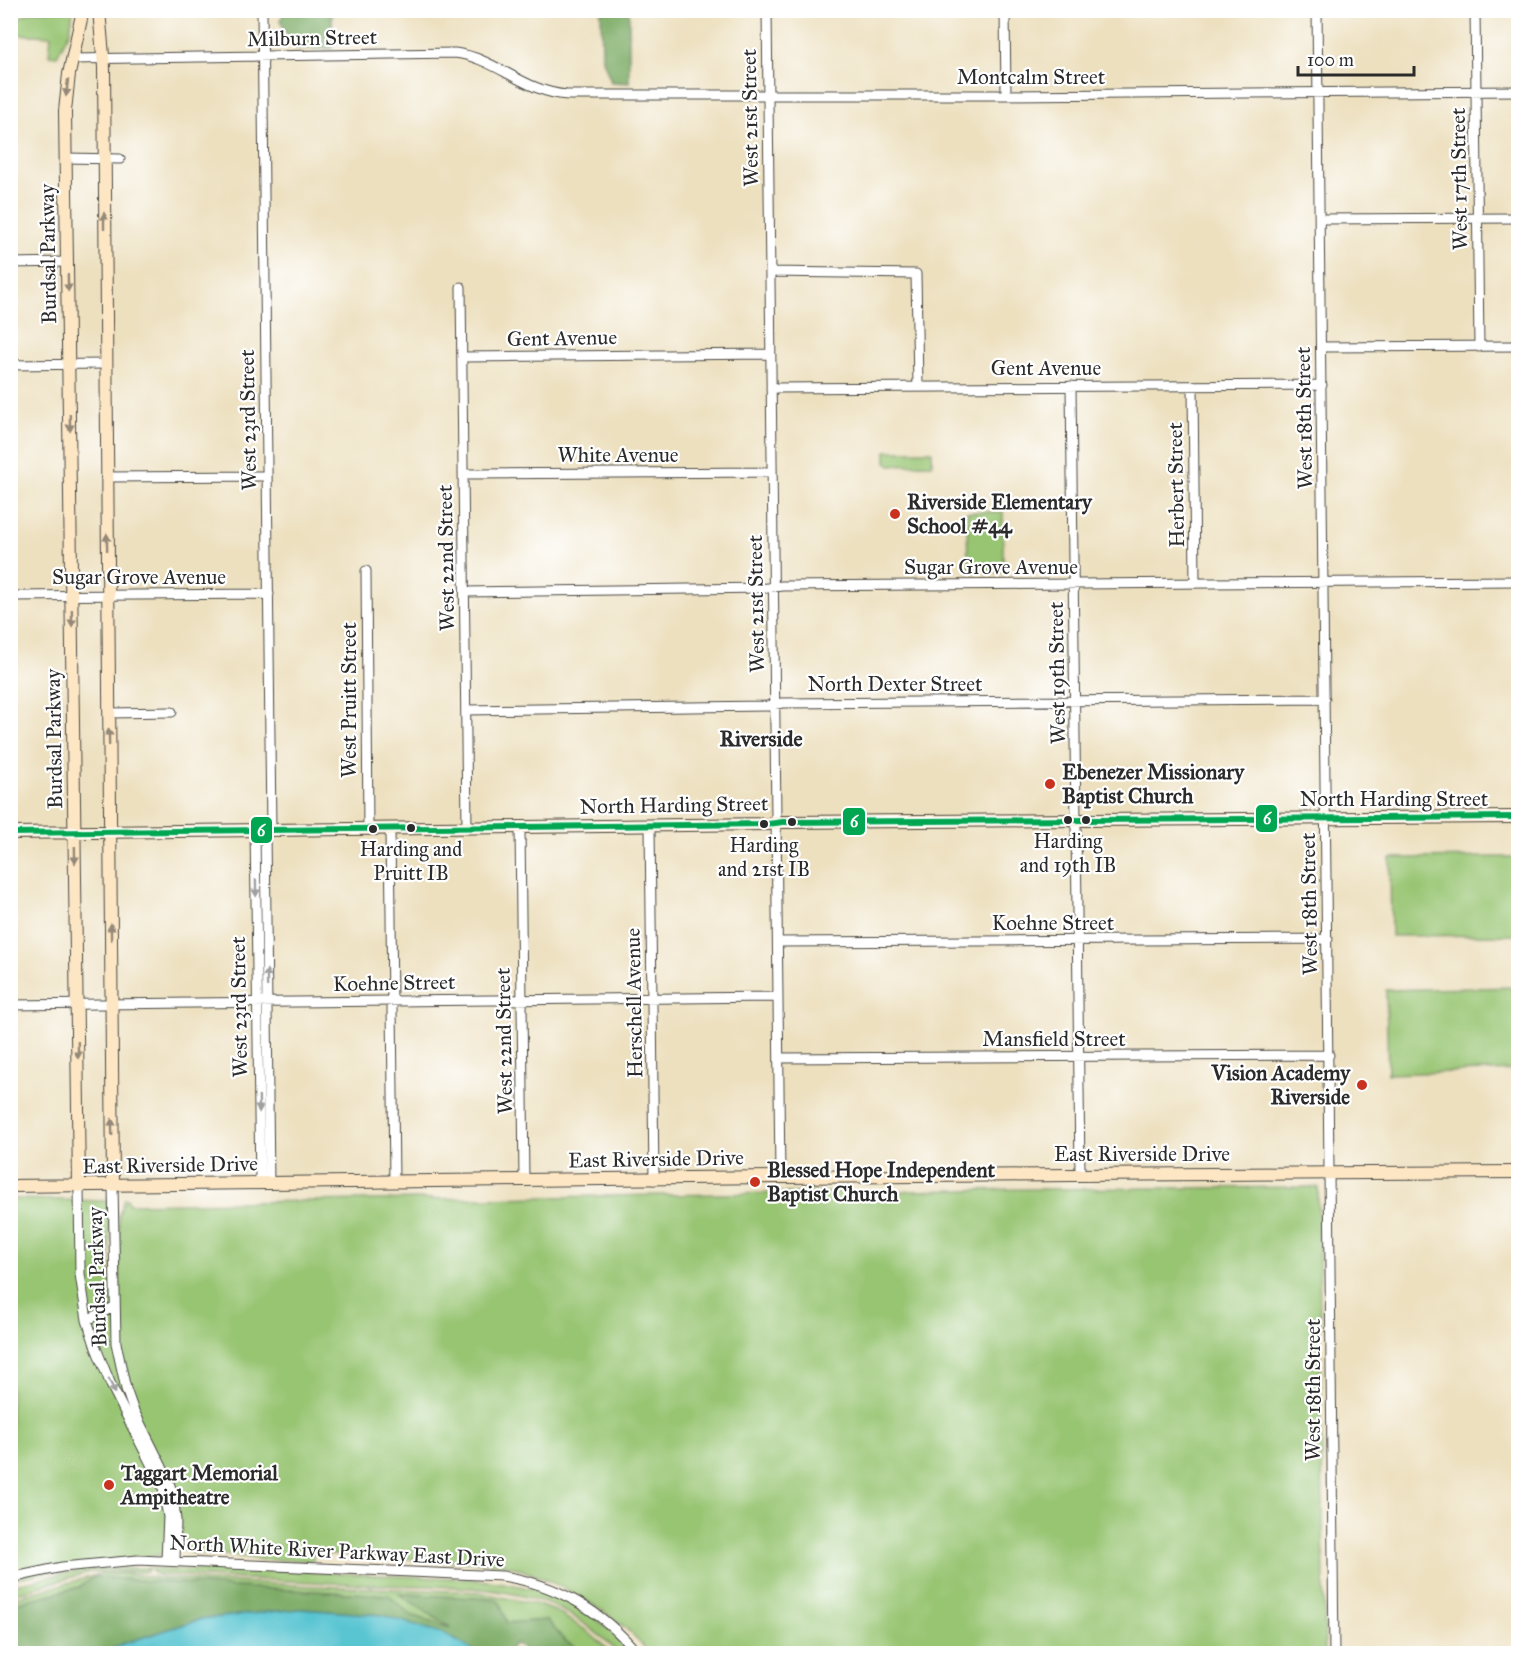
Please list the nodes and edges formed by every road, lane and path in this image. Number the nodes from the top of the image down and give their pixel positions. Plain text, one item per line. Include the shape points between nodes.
1 (83, 10) edge
2 (99, 10) edge
3 (262, 10) edge
4 (767, 10) edge
5 (1005, 10) edge
6 (1317, 10) edge
7 (1475, 10) edge
8 (263, 57) junction
9 (73, 59) junction
10 (103, 60) junction
11 (543, 92) joint
12 (1319, 92) junction
13 (1476, 92) junction
14 (1518, 92) edge
15 (768, 94) junction
16 (1006, 95) junction
17 (66, 158) junction
18 (103, 158) junction
19 (120, 159) dead end
20 (1478, 218) junction
21 (1518, 218) edge
22 (1320, 219) junction
23 (68, 262) junction
24 (10, 263) edge
25 (770, 272) junction
26 (461, 287) dead end
27 (1479, 346) junction
28 (1518, 346) edge
29 (1321, 347) junction
30 (771, 354) junction
31 (462, 357) junction
32 (69, 364) junction
33 (105, 364) junction
34 (10, 365) edge
35 (1322, 385) junction
36 (918, 386) junction
37 (1071, 386) junction
38 (1193, 386) junction
39 (771, 388) junction
40 (772, 472) junction
41 (464, 474) junction
42 (106, 477) junction
43 (267, 477) junction
44 (366, 571) dead end
45 (1518, 581) edge
46 (1196, 583) junction
47 (1324, 583) junction
48 (1074, 584) junction
49 (773, 587) junction
50 (465, 592) junction
51 (269, 594) junction
52 (10, 596) edge
53 (72, 596) junction
54 (108, 596) junction
55 (1325, 699) junction
56 (1075, 701) junction
57 (775, 704) junction
58 (466, 710) junction
59 (172, 712) dead end
60 (109, 713) junction
61 (1518, 817) edge
62 (1326, 819) junction
63 (1076, 820) junction
64 (776, 824) junction
65 (650, 826) junction
66 (467, 828) junction
67 (520, 828) junction
68 (368, 829) junction
69 (390, 829) junction
70 (264, 830) junction
71 (10, 832) edge
72 (75, 832) junction
73 (110, 832) junction
74 (1328, 939) junction
75 (1077, 940) junction
76 (778, 942) junction
77 (778, 997) junction
78 (652, 998) junction
79 (521, 1000) junction
80 (393, 1001) junction
81 (262, 1002) junction
82 (77, 1004) junction
83 (112, 1004) junction
84 (10, 1005) edge
85 (1329, 1055) junction
86 (1079, 1057) junction
87 (779, 1058) junction
88 (1330, 1172) junction
89 (1518, 1172) edge
90 (1080, 1174) junction
91 (780, 1177) junction
92 (654, 1180) junction
93 (524, 1181) junction
94 (394, 1182) junction
95 (265, 1184) junction
96 (113, 1185) junction
97 (10, 1186) edge
98 (79, 1186) junction
99 (114, 1307) junction
100 (87, 1320) junction
101 (170, 1560) junction
102 (10, 1578) edge
103 (638, 1653) edge
104 (1334, 1653) edge

1 - 9 street, Burdsal Parkway
2 - 10 street, Burdsal Parkway
3 - 8 street, West 23rd Street
4 - 15 street, West 21st Street
5 - 16 street
6 - 12 street, West 18th Street
7 - 13 street, West 17th Street
8 - 10 street, Milburn Street
8 - 11 street, Milburn Street via 458,54
8 - 43 street, West 23rd Street
9 - 10 street, Milburn Street
9 -> 17 street, Burdsal Parkway via 66,102
10 - 18 street, Burdsal Parkway
11 - 15 street, Montcalm Street
12 - 13 street, Montcalm Street
12 - 16 street, Montcalm Street
12 - 22 street, West 18th Street
13 - 14 street, Montcalm Street
13 - 20 street, West 17th Street
15 - 16 street, Montcalm Street
15 - 25 street, West 21st Street
17 - 18 street
17 - 23 street, Burdsal Parkway
18 - 19 street
33 -> 18 street, Burdsal Parkway
20 - 21 street
20 - 22 street
20 - 27 street, West 17th Street
22 - 29 street, West 18th Street
23 - 24 street
23 -> 32 street, Burdsal Parkway
25 - 30 street, West 21st Street
25 - 36 street via 916,274
26 - 31 street, West 22nd Street
27 - 28 street
27 - 29 street
29 - 35 street, West 18th Street
30 - 31 street, Gent Avenue
30 - 39 street, West 21st Street
31 - 41 street, West 22nd Street
32 - 33 street
32 - 34 street
32 -> 53 street, Burdsal Parkway
33 - 42 street, Burdsal Parkway
35 - 38 street, Gent Avenue
35 - 47 street, West 18th Street
36 - 37 street, Gent Avenue
36 - 39 street, Gent Avenue
37 - 38 street, Gent Avenue
37 - 48 street, West 19th Street
38 - 46 street, Herbert Street
39 - 40 street, West 21st Street
40 - 41 street, White Avenue
40 - 49 street, West 21st Street
41 - 50 street, West 22nd Street
42 - 43 street
54 -> 42 street, Burdsal Parkway
43 - 51 street, West 23rd Street
44 - 68 street, West Pruitt Street
45 - 47 street, Sugar Grove Avenue
46 - 47 street, Sugar Grove Avenue
46 - 48 street, Sugar Grove Avenue
47 - 55 street, West 18th Street
48 - 49 street, Sugar Grove Avenue
48 - 56 street, West 19th Street
49 - 50 street, Sugar Grove Avenue
49 - 57 street, West 21st Street
50 - 58 street, West 22nd Street
51 - 54 street, Sugar Grove Avenue
51 - 70 street, West 23rd Street
52 - 53 street, Sugar Grove Avenue
53 - 54 street, Sugar Grove Avenue
53 -> 72 street, Burdsal Parkway
54 - 60 street, Burdsal Parkway
55 - 56 street, North Dexter Street
55 - 62 street, West 18th Street
56 - 57 street, North Dexter Street
56 - 63 street, West 19th Street
57 - 58 street, North Dexter Street
57 - 64 street, West 21st Street
58 - 66 street, West 22nd Street
59 - 60 street
73 -> 60 street, Burdsal Parkway
61 - 62 street, North Harding Street
62 - 63 street, North Harding Street
62 - 74 street, West 18th Street
63 - 64 street, North Harding Street
63 - 75 street, West 19th Street
64 - 65 street, North Harding Street
64 - 76 street, West 21st Street
65 - 67 street, North Harding Street
65 - 78 street, Herschell Avenue
66 - 67 street, North Harding Street
66 - 69 street, North Harding Street
67 - 79 street, West 22nd Street
68 - 69 street, North Harding Street
68 - 70 street, North Harding Street
69 - 80 street
70 - 73 street, North Harding Street
70 - 81 street, West 23rd Street
71 - 72 street, North Harding Street
72 - 73 street, North Harding Street
72 -> 82 street, Burdsal Parkway
83 -> 73 street, Burdsal Parkway
74 - 75 street, Koehne Street
74 - 85 street, West 18th Street
75 - 76 street, Koehne Street
75 - 86 street, West 19th Street
76 - 77 street, West 21st Street
77 - 78 street, Koehne Street
77 - 87 street, West 21st Street
78 - 79 street, Koehne Street
78 - 92 street, Herschell Avenue
79 - 80 street, Koehne Street
79 - 93 street, West 22nd Street
80 - 81 street, Koehne Street
80 - 94 street
81 - 83 street, Koehne Street
81 - 95 street, West 23rd Street
82 - 83 street, Koehne Street
82 - 84 street, Koehne Street
82 -> 98 street, Burdsal Parkway
96 -> 83 street, Burdsal Parkway
85 - 86 street, Mansfield Street
85 - 88 street, West 18th Street
86 - 87 street, Mansfield Street
86 - 90 street, West 19th Street
87 - 91 street, West 21st Street
88 - 89 street, East Riverside Drive
88 - 90 street, East Riverside Drive
88 - 104 street, West 18th Street
90 - 91 street, East Riverside Drive
91 - 92 street, East Riverside Drive
92 - 93 street, East Riverside Drive
93 - 94 street, East Riverside Drive
94 - 95 street, East Riverside Drive
95 - 96 street, East Riverside Drive
96 - 98 street, East Riverside Drive
96 - 99 street, Burdsal Parkway
97 - 98 street, East Riverside Drive
98 - 100 street, Burdsal Parkway via 80,1274
99 - 100 street
99 - 101 street, Burdsal Parkway via 126,1389 173,1495 176,1520
100 -> 101 street, Burdsal Parkway via 111,1384 163,1488
101 - 102 street, North White River Parkway East Drive via 86,1563
101 - 103 street, North White River Parkway East Drive via 512,1577 584,1605

